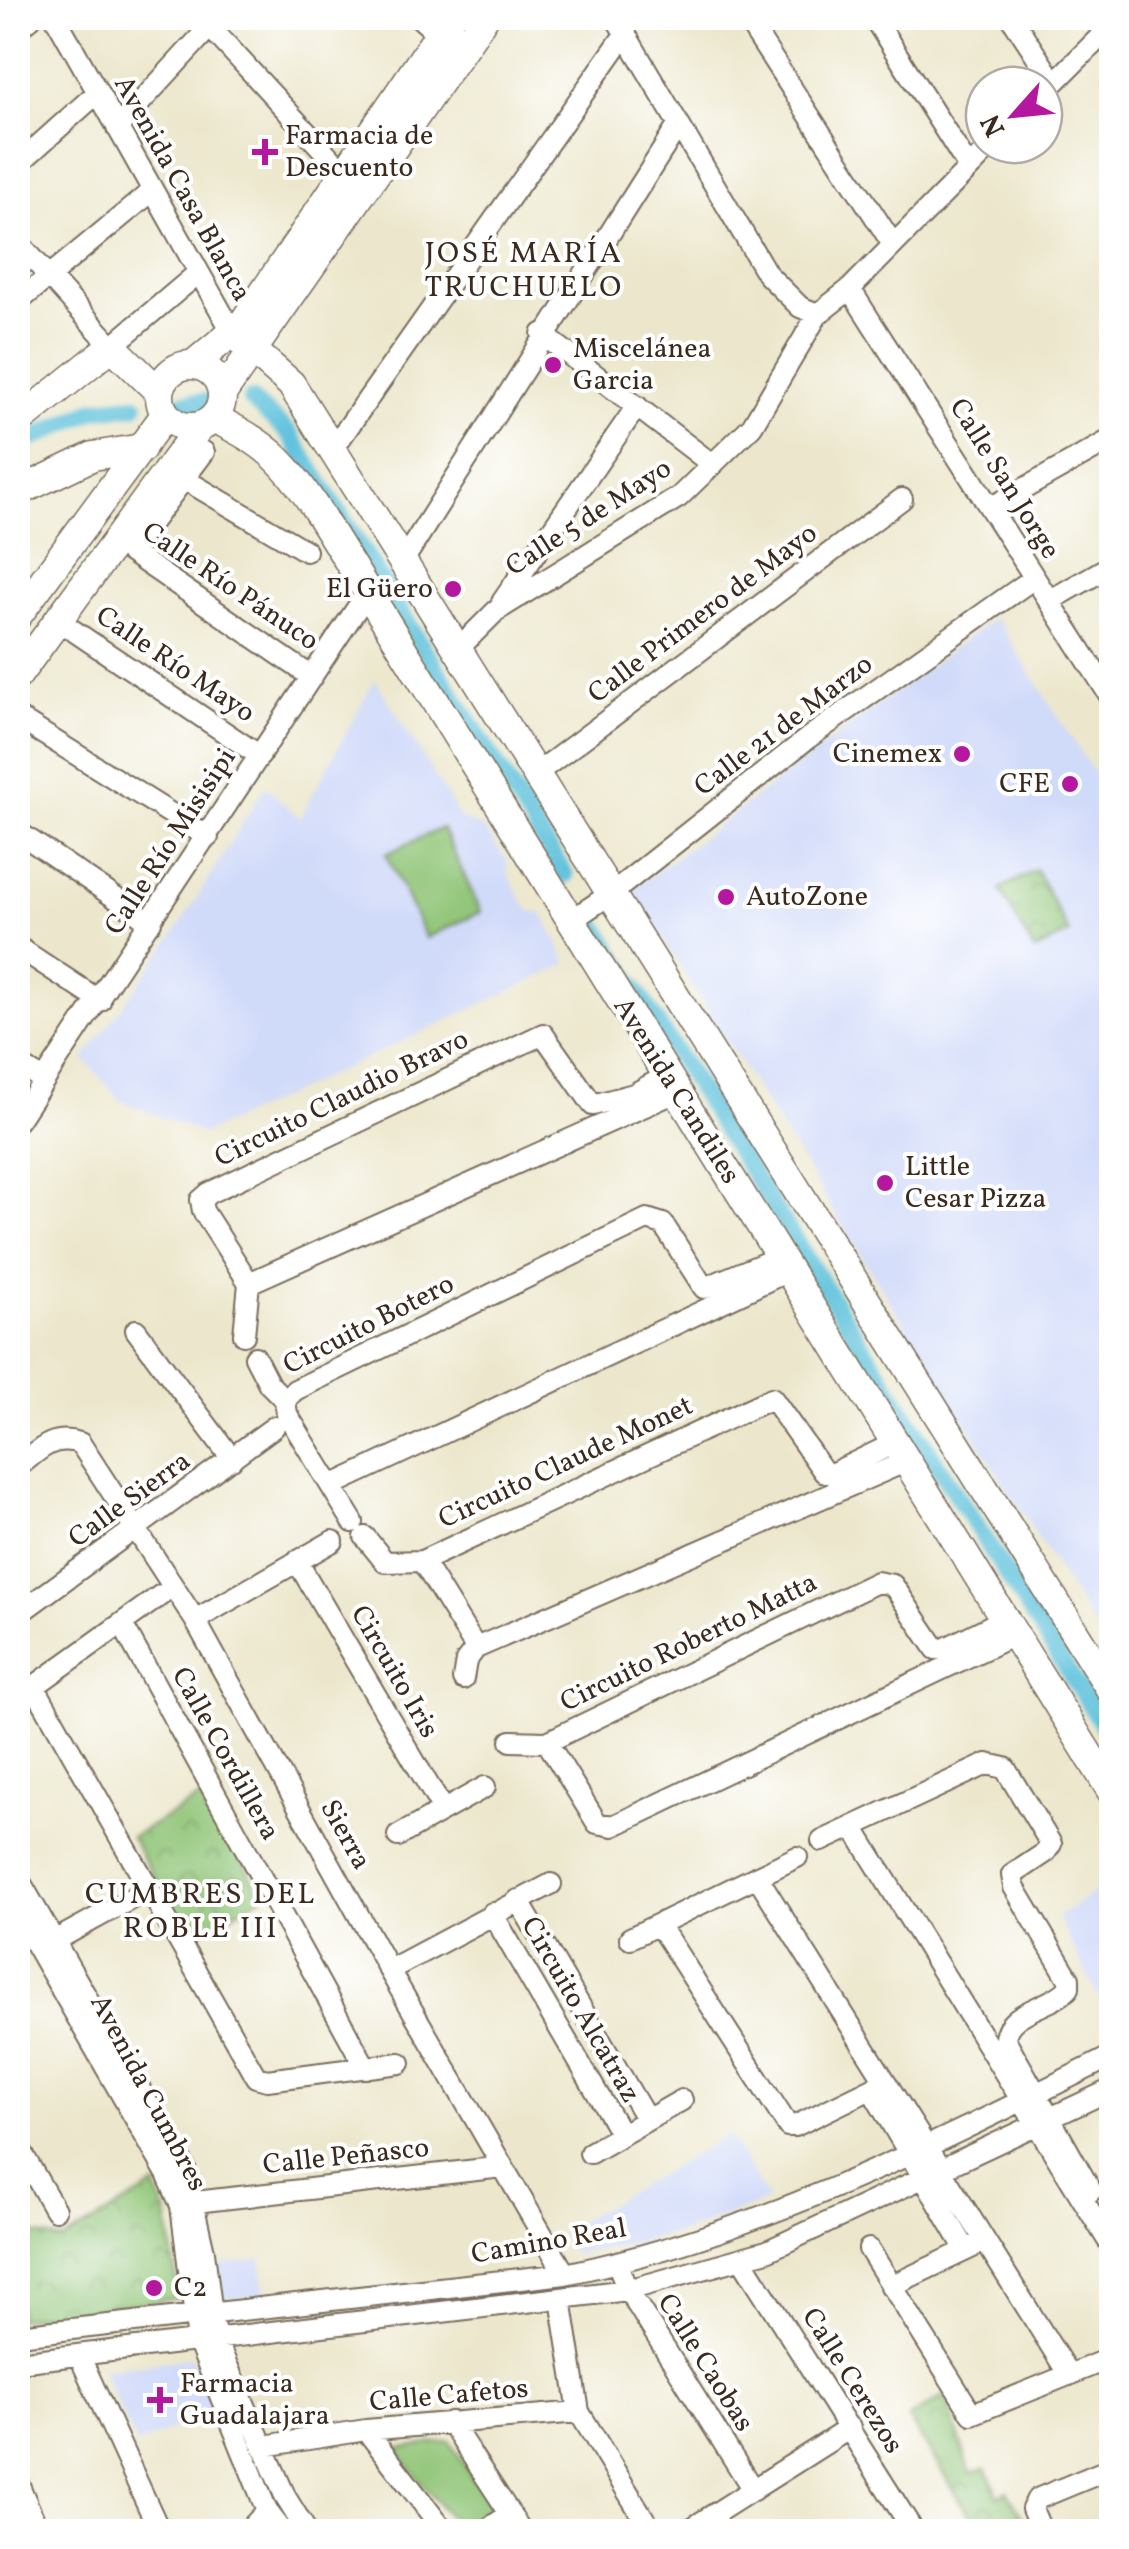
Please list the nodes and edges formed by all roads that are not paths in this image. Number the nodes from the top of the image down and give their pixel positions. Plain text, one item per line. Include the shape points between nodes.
1 (31, 18) edge
2 (58, 18) edge
3 (484, 18) edge
4 (746, 18) edge
5 (874, 18) edge
6 (1012, 18) edge
7 (215, 22) edge
8 (621, 25) edge
9 (1112, 25) edge
10 (18, 30) edge
11 (442, 31) edge
12 (1037, 65) edge
13 (1064, 73) edge
14 (98, 93) junction
15 (678, 124) junction
16 (117, 128) junction
17 (18, 164) edge
18 (972, 165) edge
19 (969, 168) junction
20 (346, 175) junction
21 (152, 191) junction
22 (18, 242) edge
23 (892, 243) junction
24 (197, 274) junction
25 (48, 276) junction
26 (850, 288) junction
27 (18, 302) edge
28 (818, 314) junction
29 (542, 334) junction
30 (244, 341) junction
31 (112, 346) junction
32 (194, 364) junction
33 (162, 403) junction
34 (638, 406) junction
35 (18, 422) edge
36 (210, 423) junction
37 (1112, 438) edge
38 (142, 448) junction
39 (332, 450) junction
40 (712, 465) junction
41 (184, 479) junction
42 (18, 492) edge
43 (902, 499) dead end
44 (990, 508) junction
45 (123, 547) junction
46 (306, 551) dead end
47 (403, 562) junction
48 (1112, 565) edge
49 (1034, 578) junction
50 (367, 593) junction
51 (1049, 601) junction
52 (496, 611) junction
53 (18, 615) edge
54 (59, 621) junction
55 (458, 649) junction
56 (18, 676) edge
57 (312, 677) junction
58 (1110, 692) edge
59 (18, 718) edge
60 (260, 756) junction
61 (537, 773) junction
62 (18, 832) edge
63 (208, 836) junction
64 (606, 897) junction
65 (574, 917) junction
66 (152, 922) junction
67 (18, 947) edge
68 (100, 1001) junction
69 (18, 1064) edge
70 (42, 1079) junction
71 (671, 1084) junction
72 (18, 1120) edge
73 (784, 1264) junction
74 (249, 1283) junction
75 (136, 1330) dead end
76 (244, 1335) dead end
77 (256, 1358) dead end
78 (285, 1400) junction
79 (274, 1426) dead end
80 (901, 1452) junction
81 (232, 1459) junction
82 (18, 1467) edge
83 (331, 1486) junction
84 (139, 1530) junction
85 (332, 1541) dead end
86 (422, 1561) junction
87 (298, 1562) junction
88 (161, 1595) dead end
89 (18, 1614) edge
90 (195, 1620) junction
91 (122, 1624) junction
92 (1009, 1627) junction
93 (476, 1648) junction
94 (463, 1679) dead end
95 (26, 1692) edge
96 (1112, 1692) edge
97 (511, 1741) dead end
98 (548, 1742) junction
99 (485, 1787) dead end
100 (1112, 1792) edge
101 (443, 1810) junction
102 (853, 1827) junction
103 (398, 1836) dead end
104 (822, 1841) dead end
105 (797, 1857) dead end
106 (757, 1876) junction
107 (18, 1878) edge
108 (551, 1884) dead end
109 (148, 1890) junction
110 (518, 1900) junction
111 (18, 1914) edge
112 (492, 1914) junction
113 (658, 1924) junction
114 (630, 1938) dead end
115 (46, 1946) junction
116 (388, 1970) junction
117 (1112, 2056) edge
118 (400, 2063) dead end
119 (366, 2068) junction
120 (878, 2086) junction
121 (1112, 2090) edge
122 (1026, 2097) junction
123 (682, 2100) dead end
124 (647, 2120) junction
125 (1042, 2123) junction
126 (621, 2134) junction
127 (18, 2146) edge
128 (916, 2148) junction
129 (590, 2153) dead end
130 (503, 2168) junction
131 (933, 2176) junction
132 (1112, 2182) edge
133 (1086, 2195) junction
134 (195, 2202) junction
135 (54, 2210) dead end
136 (975, 2245) junction
137 (1112, 2247) edge
138 (868, 2249) dead end
139 (743, 2261) junction
140 (617, 2262) junction
141 (565, 2274) junction
142 (891, 2286) junction
143 (628, 2290) junction
144 (561, 2300) junction
145 (201, 2316) junction
146 (18, 2334) edge
147 (207, 2340) junction
148 (79, 2356) junction
149 (1103, 2361) dead end
150 (18, 2362) edge
151 (1069, 2375) junction
152 (579, 2412) junction
153 (450, 2422) junction
154 (850, 2428) junction
155 (366, 2430) junction
156 (264, 2446) junction
157 (1112, 2468) edge
158 (18, 2483) edge
159 (752, 2490) junction
160 (267, 2511) junction
161 (516, 2523) edge
162 (39, 2532) edge
163 (160, 2532) edge
164 (247, 2532) edge
165 (283, 2532) edge
166 (307, 2532) edge
167 (445, 2532) edge
168 (484, 2532) edge
169 (652, 2532) edge
170 (686, 2532) edge
171 (914, 2532) edge
172 (1042, 2532) edge

1 - 10 street
2 - 14 street, Avenida Casa Blanca
3 - 11 main road
4 - 23 street
5 - 19 street
6 - 12 street
7 - 16 street
7 - 20 street
8 - 15 street
8 - 39 street
9 - 13 street
11 - 20 main road
11 - 30 main road
14 - 16 street, Avenida Casa Blanca
14 - 17 street
15 - 28 street via 767,274 800,307
15 - 29 street
16 - 21 street, Avenida Casa Blanca
18 - 19 street, Calle 5 de Mayo
19 - 23 street, Calle 5 de Mayo
20 - 30 main road
21 - 24 street, Avenida Casa Blanca
21 - 25 street
22 - 25 street
23 - 26 street, Calle 5 de Mayo
24 - 30 street, Avenida Casa Blanca
24 - 31 street
25 - 27 street
25 - 31 street
26 - 28 street, Calle 5 de Mayo
26 - 44 street, Calle San Jorge
28 - 40 street, Calle 5 de Mayo via 752,426
29 - 34 street
29 - 47 street
30 - 32 main road
30 - 36 main road
30 - 39 main road, Avenida Candiles via 290,384
31 - 33 main road
31 - 35 main road
32 - 33 main road via 173,370
32 - 36 main road via 213,374
33 - 36 main road via 182,427
33 - 38 main road
34 - 40 street
34 - 52 street
36 - 41 street
36 - 45 main road
36 - 50 main road, Avenida Candiles via 259,441 287,464
37 - 44 street
38 - 42 main road via 94,456
38 - 53 main road
39 - 47 main road, Avenida Candiles
40 - 52 street, Calle 5 de Mayo via 679,497
41 - 45 street
41 - 46 street
43 - 61 street, Calle Primero de Mayo
44 - 49 street, Calle San Jorge
45 - 54 main road
45 - 57 street, Calle Río Pánuco
47 - 55 main road, Avenida Candiles
48 - 51 street
49 - 51 street, Calle San Jorge
49 - 64 street, Calle 21 de Marzo via 808,738
50 - 57 street, Calle Río Misisipi
50 - 65 main road, Avenida Candiles
51 - 58 street, Calle San Jorge
52 - 55 street, Calle 5 de Mayo
54 - 56 main road
54 - 60 street, Calle Río Mayo
55 - 61 main road, Avenida Candiles
57 - 60 street, Calle Río Misisipi
59 - 63 street
60 - 63 street, Calle Río Misisipi
61 - 64 main road, Avenida Candiles
62 - 66 street
63 - 66 street, Calle Río Misisipi
64 - 65 street, Calle 21 de Marzo
64 - 96 main road, Avenida Candiles
65 - 71 main road, Avenida Candiles
66 - 68 street, Calle Río Misisipi
67 - 68 street
68 - 70 street, Calle Río Misisipi
69 - 70 street
70 - 72 street, Calle Río Misisipi
71 - 73 main road, Avenida Candiles
71 - 74 street
71 - 74 street, Circuito Claudio Bravo via 593,1106 542,1034 209,1193 202,1211
73 - 78 street, Circuito Botero via 704,1288 663,1224 648,1218
73 - 80 main road, Avenida Candiles
73 - 83 street
74 - 76 street
75 - 81 street
77 - 78 street
78 - 83 street, Circuito Botero
79 - 81 street, Calle Sierra
80 - 86 street, Circuito Claude Monet via 824,1472 772,1398
80 - 92 main road, Avenida Candiles
80 - 93 street
81 - 84 street, Calle Sierra
82 - 84 street, Sierra via 48,1442 80,1442
83 - 86 street, Circuito Botero via 384,1562
84 - 89 street, Calle Sierra
84 - 90 street, Sierra
85 - 87 street
86 - 93 street, Circuito Claude Monet
87 - 90 street
87 - 101 street, Circuito Iris
88 - 91 street
90 - 116 street, Sierra
91 - 95 street
91 - 119 street, Calle Cordillera
92 - 98 street, Circuito Roberto Matta via 936,1649 893,1585 878,1582
92 - 98 street, Circuito Roberto Matta via 613,1826 598,1822
92 - 100 main road, Avenida Candiles
93 - 94 street
95 - 109 street
97 - 98 street
99 - 101 street
101 - 103 street
102 - 104 street
102 - 122 street
102 - 122 street via 987,1764 1004,1768 1051,1844 1012,1875 1014,1886 1069,1988 1005,2032
105 - 106 street
106 - 113 street
106 - 120 street
107 - 115 street, Avenida Cumbres
108 - 110 street, Circuito Alcatraz
109 - 115 street
109 - 119 street via 256,2077
110 - 112 street, Circuito Alcatraz
110 - 124 street, Circuito Alcatraz
111 - 115 street, Avenida Cumbres
112 - 116 street, Circuito Alcatraz
112 - 126 street, Circuito Alcatraz
113 - 114 street
113 - 120 street via 788,2126
115 - 134 street, Avenida Cumbres via 185,2168
115 - 145 street, Avenida Cumbres via 181,2206
116 - 130 street, Sierra
117 - 122 street, Camino Real
118 - 119 street
120 - 128 street
121 - 125 street, Camino Real
122 - 125 street
122 - 128 street, Camino Real
123 - 124 street, Circuito Alcatraz
124 - 126 street, Circuito Alcatraz
125 - 131 street, Camino Real
125 - 133 street
126 - 129 street, Circuito Alcatraz
127 - 135 street
128 - 131 street
128 - 140 street, Camino Real via 754,2221
130 - 134 street, Calle Peñasco
130 - 141 street, Sierra
131 - 136 street
131 - 139 street, Camino Real
132 - 133 street
133 - 137 street
134 - 145 street, Avenida Cumbres
136 - 142 street
136 - 151 street
138 - 142 street
139 - 143 street, Camino Real
139 - 154 street, Calle Cerezos
140 - 141 street, Camino Real
140 - 143 street, Calle Caobas
141 - 145 street, Camino Real
142 - 151 street via 972,2414
143 - 144 street, Camino Real
143 - 159 street, Calle Caobas
144 - 147 street, Camino Real
144 - 152 street
145 - 146 street, Camino Real
145 - 147 street, Avenida Cumbres
147 - 148 street, Camino Real
147 - 156 street, Avenida Cumbres
147 - 160 street, Avenida Cumbres
148 - 150 street, Camino Real
148 - 163 street
149 - 151 street
152 - 153 street, Calle Cafetos
152 - 169 street
153 - 155 street, Calle Cafetos
153 - 161 street
154 - 159 street
154 - 171 street, Calle Cerezos
155 - 156 street, Calle Cafetos
155 - 167 street
156 - 166 street, Avenida Cumbres
157 - 172 street via 1038,2499 1032,2508
158 - 162 street
159 - 170 street
160 - 164 street
160 - 165 street, Avenida Cumbres
161 - 168 street

